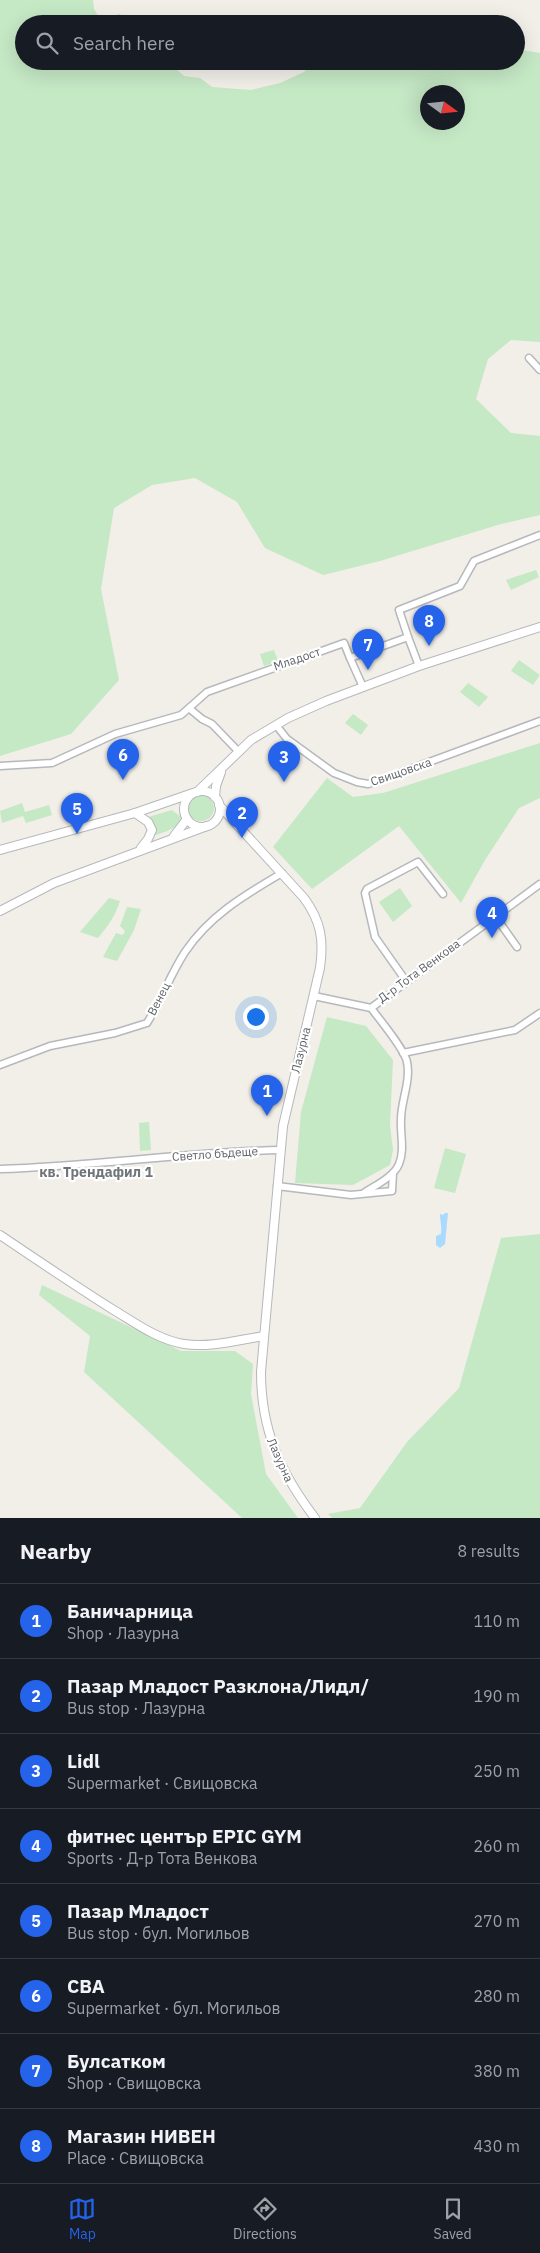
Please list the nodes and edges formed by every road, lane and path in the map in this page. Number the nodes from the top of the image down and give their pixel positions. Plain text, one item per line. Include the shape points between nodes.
1 (529, 358) dead end
2 (540, 370) edge
3 (540, 535) edge
4 (540, 627) edge
5 (408, 637) junction
6 (350, 658) junction
7 (419, 666) junction
8 (363, 687) junction
9 (190, 709) junction
10 (540, 721) edge
11 (276, 724) junction
12 (238, 751) junction
13 (0, 766) edge
14 (223, 768) junction
15 (195, 792) junction
16 (215, 797) junction
17 (160, 805) junction
18 (219, 805) junction
19 (135, 813) junction
20 (186, 815) junction
21 (236, 824) junction
22 (209, 825) junction
23 (172, 837) junction
24 (0, 850) edge
25 (138, 851) junction
26 (282, 873) junction
27 (540, 884) edge
28 (443, 894) dead end
29 (0, 911) edge
30 (495, 916) junction
31 (517, 947) dead end
32 (406, 981) junction
33 (314, 996) junction
34 (371, 1008) junction
35 (540, 1013) edge
36 (403, 1053) junction
37 (0, 1065) edge
38 (281, 1150) junction
39 (0, 1169) edge
40 (393, 1172) junction
41 (277, 1186) junction
42 (364, 1193) junction
43 (0, 1235) edge
44 (264, 1336) junction
45 (315, 1518) edge

1 - 2 street
3 - 5 street via 474,561 460,586 399,610
4 - 7 street
5 - 6 street
5 - 7 street
6 - 8 street
6 - 9 street, Младост via 344,643 206,692
7 - 8 street
8 - 11 street
9 - 12 street via 212,724
9 - 13 street, Младост via 181,715 115,734 52,763
10 - 11 street, Свищовска via 368,784 334,773 287,739
11 - 12 street
12 - 14 street
14 - 15 street
14 - 16 street
15 - 16 street via 205,791
15 - 17 street
15 - 20 street via 186,801
16 - 18 street
17 - 19 street
17 - 20 street via 171,806
18 - 21 street, Лазурна
18 - 22 street via 218,815
19 - 24 street
19 - 25 street via 148,822 152,830
20 - 22 street via 198,826
20 - 23 street
21 - 22 street via 223,820
21 - 26 street, Лазурна
22 - 23 street
23 - 25 street
25 - 29 street via 54,883
26 - 33 street, Лазурна via 319,922 323,942
26 - 37 street, Венец via 228,906 205,925 185,952 147,1023 50,1046
27 - 30 street, Д-р Тота Венкова
28 - 32 street via 418,862 365,893 375,937
30 - 31 street
30 - 32 street, Д-р Тота Венкова
32 - 34 street, Д-р Тота Венкова
33 - 34 street, Д-р Тота Венкова
33 - 38 street, Лазурна via 283,1126
34 - 36 street
35 - 36 street via 515,1030
36 - 40 street via 407,1064 401,1116 402,1150 399,1166
38 - 39 street, Светло бъдеще via 210,1152 102,1164
38 - 41 street, Лазурна
40 - 42 street
40 - 42 street via 392,1191
41 - 42 street via 351,1195
41 - 44 street, Лазурна
43 - 44 street via 137,1324 163,1337 198,1345
44 - 45 street, Лазурна via 261,1395 269,1434 294,1491

